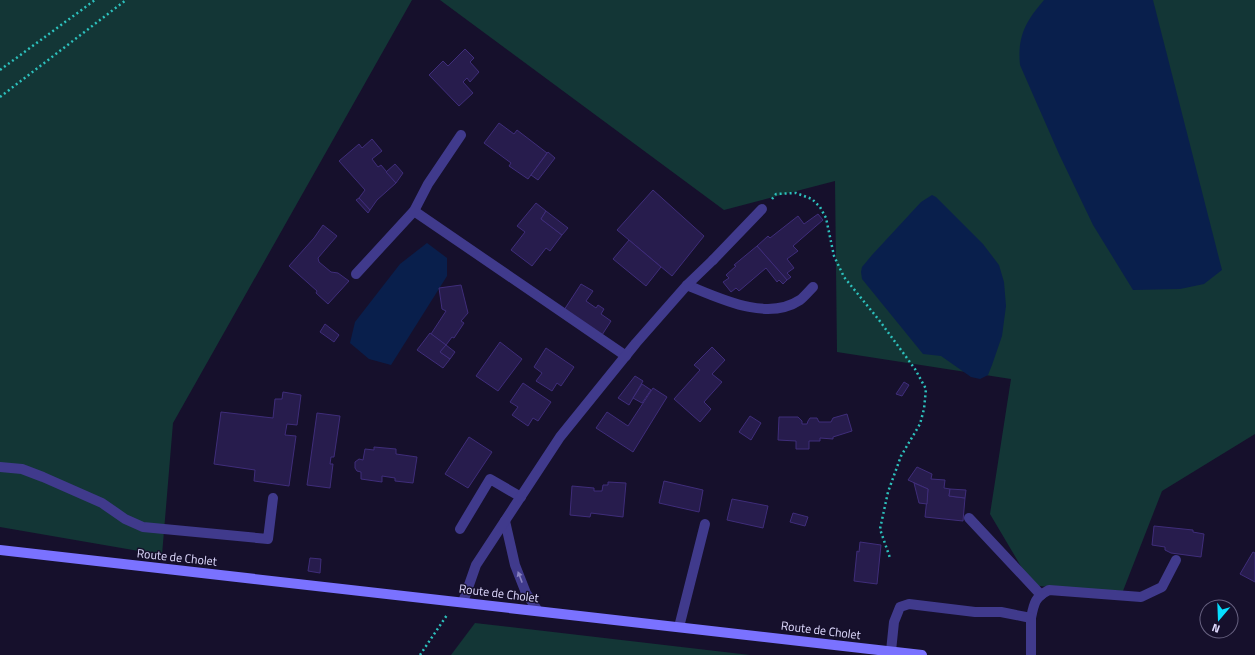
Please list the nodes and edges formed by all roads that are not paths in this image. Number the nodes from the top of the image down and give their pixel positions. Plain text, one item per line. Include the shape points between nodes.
1 (461, 135) dead end
2 (762, 209) road end
3 (414, 211) junction
4 (356, 274) dead end
5 (688, 285) junction
6 (813, 287) dead end
7 (626, 356) junction
8 (0, 467) edge
9 (521, 497) junction
10 (273, 498) dead end
11 (969, 518) dead end
12 (505, 521) junction
13 (706, 524) dead end
14 (460, 529) dead end
15 (0, 550) edge
16 (1176, 560) dead end
17 (1041, 594) junction
18 (459, 602) junction
19 (538, 611) junction
20 (1031, 618) junction
21 (679, 627) junction
22 (891, 651) junction
23 (922, 655) edge
24 (1031, 655) edge

1 - 3 street via 428,184
2 - 5 street
3 - 4 street
3 - 7 street
5 - 6 street via 734,304 761,309 788,306 800,300
5 - 7 street
7 - 9 street via 560,437
8 - 10 street via 22,469 43,477 102,503 125,519 143,526 268,539
9 - 12 street
9 - 14 street via 490,479
11 - 17 street
12 - 18 street via 476,564
19 -> 12 street via 526,593 515,565
13 - 21 street
15 - 18 main road, Route de Cholet
16 - 17 street via 1162,587 1140,597 1049,590
17 - 20 street via 1034,604
18 - 19 main road, Route de Cholet
19 - 21 main road, Route de Cholet
20 - 22 street via 1001,612 975,612 909,604 900,607 897,614
20 - 24 street
21 - 22 main road, Route de Cholet
22 - 23 main road, Route de Cholet

